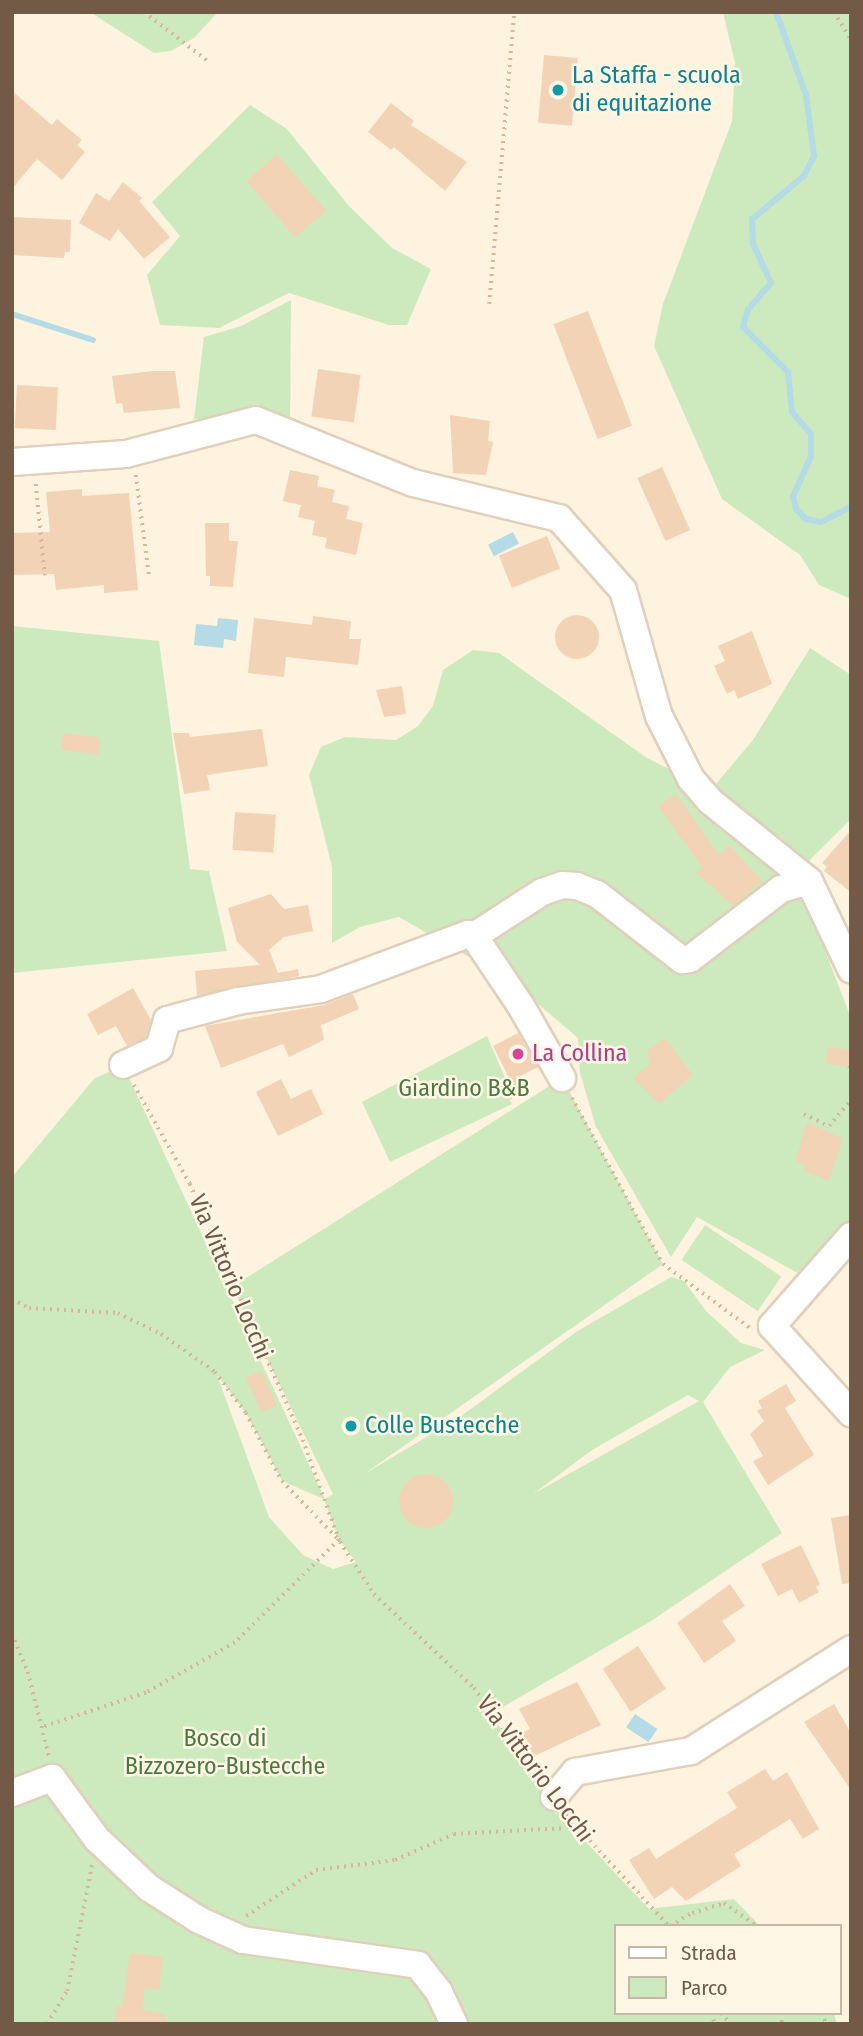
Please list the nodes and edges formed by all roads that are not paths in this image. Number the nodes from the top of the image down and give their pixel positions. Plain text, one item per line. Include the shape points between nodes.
1 (23, 462) edge
2 (809, 881) junction
3 (474, 936) junction
4 (851, 969) edge
5 (123, 1065) road end
6 (562, 1078) road end
7 (851, 1236) edge
8 (851, 1413) edge
9 (851, 1649) edge
10 (12, 1793) edge
11 (554, 1797) road end
12 (454, 2024) edge

1 - 2 street via 133,452 256,420 413,483 559,518 623,590 659,716 691,779 710,801
2 - 3 street via 781,889 690,959 682,960 597,894 577,886 562,885 542,892
2 - 4 street
3 - 5 street via 461,934 321,989 238,1002 167,1020 159,1048
3 - 6 street
7 - 8 street via 772,1326
9 - 11 street via 691,1751 575,1772
10 - 12 street via 52,1778 97,1839 149,1888 243,1940 418,1965 439,1992

